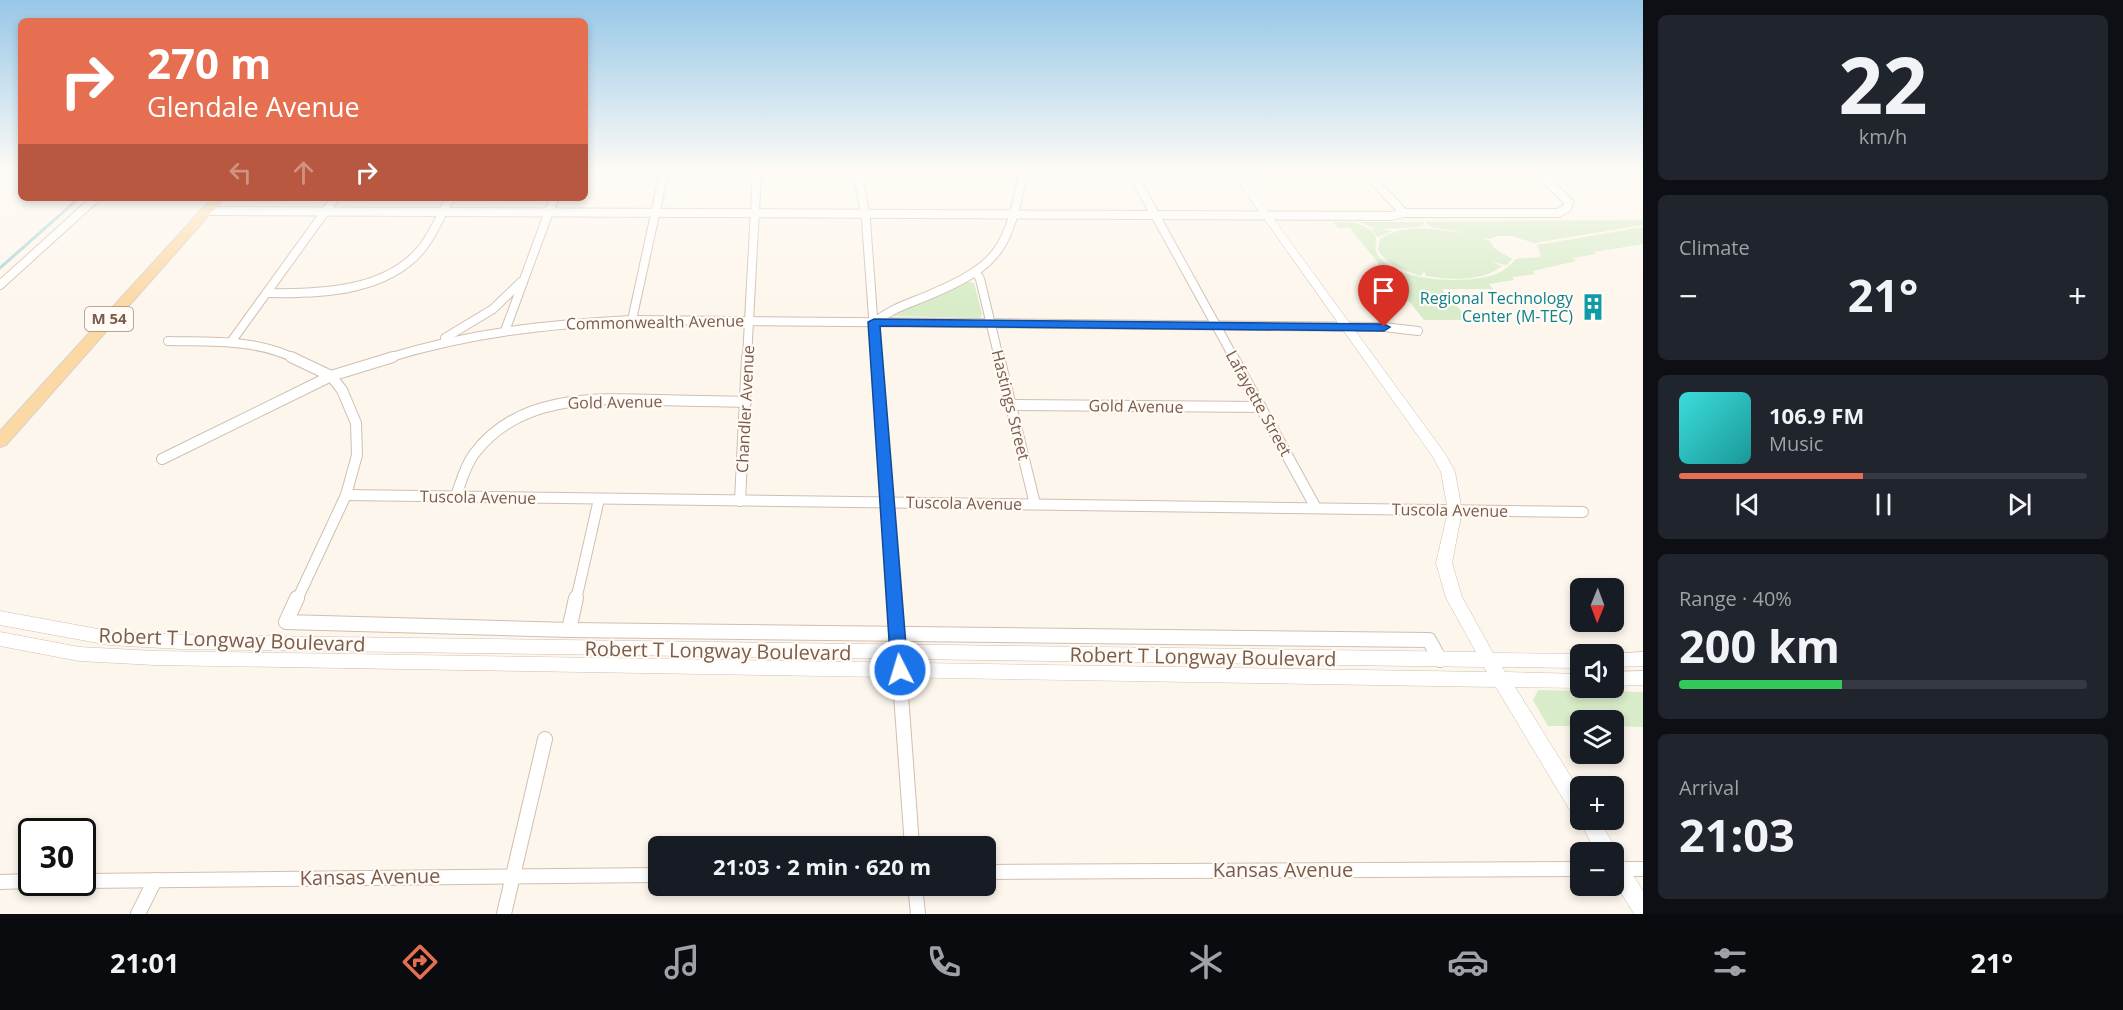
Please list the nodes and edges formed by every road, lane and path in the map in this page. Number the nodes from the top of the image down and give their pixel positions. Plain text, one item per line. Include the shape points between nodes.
1 (1155, 215) edge
2 (1266, 215) edge
3 (77, 216) edge
4 (202, 216) edge
5 (323, 216) edge
6 (440, 216) edge
7 (548, 216) edge
8 (655, 216) edge
9 (755, 216) edge
10 (864, 216) edge
11 (1013, 216) edge
12 (1348, 216) edge
13 (1393, 216) edge
14 (976, 272) junction
15 (522, 281) junction
16 (0, 285) edge
17 (268, 293) junction
18 (632, 320) junction
19 (750, 321) junction
20 (874, 322) junction
21 (991, 324) junction
22 (1217, 327) junction
23 (1348, 327) junction
24 (505, 331) junction
25 (1419, 332) dead end
26 (168, 341) dead end
27 (231, 342) junction
28 (437, 343) junction
29 (331, 376) junction
30 (746, 402) junction
31 (1011, 405) junction
32 (1261, 407) junction
33 (0, 441) edge
34 (162, 459) dead end
35 (346, 495) junction
36 (456, 496) junction
37 (599, 499) junction
38 (740, 501) junction
39 (887, 502) junction
40 (1035, 504) junction
41 (1316, 508) junction
42 (1455, 511) junction
43 (1583, 512) dead end
44 (0, 618) edge
45 (569, 630) junction
46 (896, 634) junction
47 (0, 639) edge
48 (193, 650) junction
49 (1643, 659) edge
50 (1440, 660) junction
51 (1624, 660) edge
52 (899, 661) junction
53 (1489, 661) junction
54 (1570, 661) edge
55 (1643, 678) edge
56 (1624, 679) edge
57 (1501, 680) junction
58 (1570, 681) edge
59 (545, 739) dead end
60 (1570, 792) edge
61 (911, 836) edge
62 (1624, 865) edge
63 (1570, 869) edge
64 (1643, 869) edge
65 (996, 872) edge
66 (648, 874) edge
67 (513, 876) junction
68 (155, 880) junction
69 (1624, 880) edge
70 (18, 881) edge
71 (96, 881) edge
72 (0, 882) edge
73 (916, 896) edge
74 (1643, 910) edge
75 (138, 914) edge
76 (504, 914) edge
77 (918, 914) edge

1 - 22 street, Lafayette Street
2 - 23 street
3 - 16 street
4 - 33 main road, M 54
5 - 17 street
6 - 17 street via 422,248 405,264 380,277 319,292
7 - 15 street
8 - 18 street
9 - 19 street, Chandler Avenue
10 - 20 street
11 - 14 street via 1003,244
12 - 13 street
14 - 20 street via 940,291 887,310
14 - 21 street, Hastings Street
15 - 24 street
15 - 28 street via 493,309
17 - 27 street
18 - 19 street, Commonwealth Avenue
18 - 24 street, Commonwealth Avenue
19 - 20 street, Commonwealth Avenue
19 - 30 street, Chandler Avenue
20 - 21 street, Commonwealth Avenue
20 - 39 street
21 - 22 street, Commonwealth Avenue
21 - 31 street, Hastings Street
22 - 23 street, Commonwealth Avenue
22 - 32 street, Lafayette Street
23 - 25 street, Commonwealth Avenue
23 - 42 street via 1439,455 1448,472
24 - 28 street, Commonwealth Avenue
26 - 27 street
27 - 29 street via 285,354
28 - 29 street, Commonwealth Avenue
29 - 34 street, Commonwealth Avenue
29 - 35 street via 342,390 356,423 357,455
30 - 36 street, Gold Avenue via 597,399 561,402 534,410 500,429 475,453
30 - 38 street, Chandler Avenue
31 - 32 street, Gold Avenue
31 - 40 street, Hastings Street
32 - 41 street, Lafayette Street
35 - 36 street, Tuscola Avenue
35 - 45 street via 286,622
36 - 37 street, Tuscola Avenue
37 - 38 street, Tuscola Avenue
37 - 45 street
38 - 39 street, Tuscola Avenue
39 - 40 street, Tuscola Avenue
39 - 46 street
40 - 41 street, Tuscola Avenue
41 - 42 street, Tuscola Avenue
42 - 43 street, Tuscola Avenue
42 - 53 street via 1444,562 1454,598
44 - 48 street, Robert T Longway Boulevard
45 - 46 street
46 - 50 street via 1429,640
46 - 52 street
47 - 48 street, Robert T Longway Boulevard via 79,654 155,658
48 - 52 street, Robert T Longway Boulevard
49 - 51 street
50 - 52 street, Robert T Longway Boulevard
50 - 53 street, Robert T Longway Boulevard
52 - 57 street, Robert T Longway Boulevard
52 - 61 street
53 - 54 street, Robert T Longway Boulevard
53 - 57 street
55 - 56 street
57 - 58 street, Robert T Longway Boulevard
57 - 60 street
59 - 67 street
62 - 64 street
63 - 65 street, Kansas Avenue
66 - 67 street, Kansas Avenue
67 - 68 street, Kansas Avenue
67 - 76 street
68 - 71 street, Kansas Avenue
68 - 75 street
69 - 74 street
70 - 72 street
73 - 77 street

